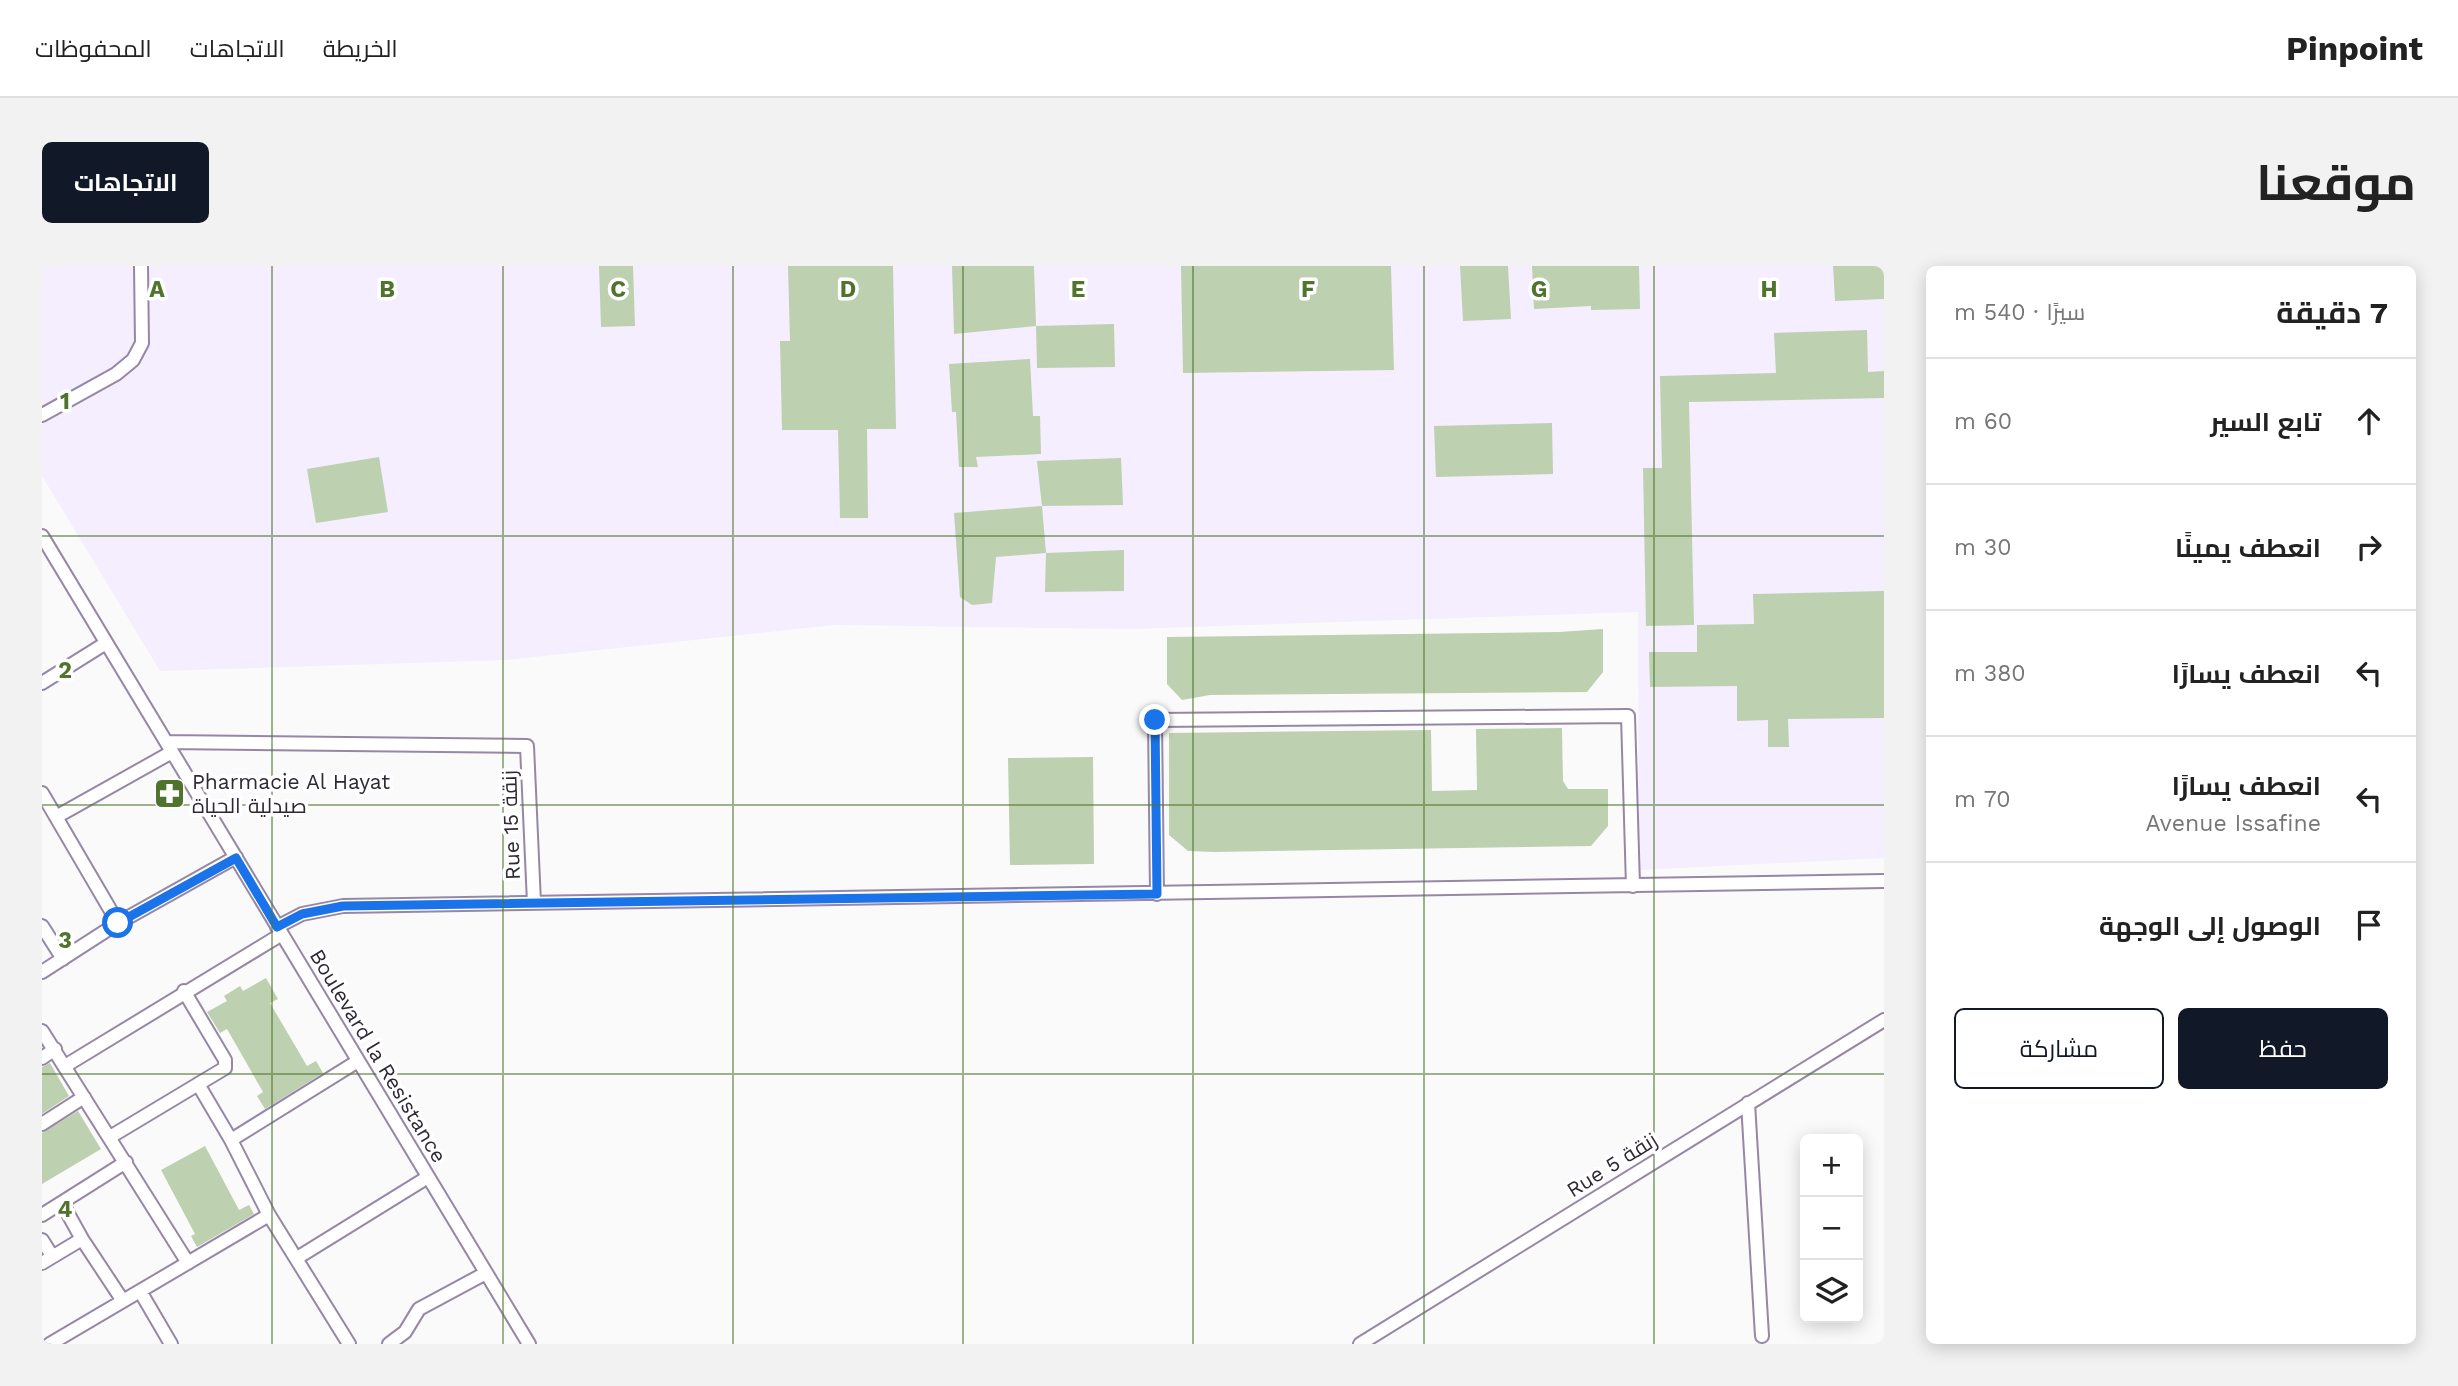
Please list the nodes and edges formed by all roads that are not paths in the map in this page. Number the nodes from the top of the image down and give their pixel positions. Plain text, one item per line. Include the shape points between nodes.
1 (141, 266) edge
2 (42, 415) edge
3 (43, 541) edge
4 (106, 643) junction
5 (42, 683) edge
6 (169, 747) junction
7 (42, 793) edge
8 (56, 817) junction
9 (236, 858) junction
10 (1884, 881) edge
11 (1633, 886) junction
12 (1157, 894) junction
13 (534, 902) junction
14 (118, 923) junction
15 (42, 926) edge
16 (279, 930) junction
17 (63, 959) junction
18 (42, 972) edge
19 (184, 991) junction
20 (1884, 1020) edge
21 (42, 1031) edge
22 (55, 1049) junction
23 (42, 1058) edge
24 (358, 1061) junction
25 (65, 1066) junction
26 (198, 1084) junction
27 (84, 1097) junction
28 (1748, 1103) junction
29 (42, 1124) edge
30 (110, 1137) junction
31 (231, 1140) junction
32 (126, 1162) junction
33 (428, 1177) junction
34 (62, 1203) junction
35 (42, 1215) edge
36 (269, 1215) junction
37 (82, 1239) junction
38 (42, 1240) edge
39 (297, 1258) junction
40 (47, 1260) edge
41 (188, 1263) junction
42 (486, 1273) junction
43 (140, 1291) junction
44 (123, 1301) junction
45 (1762, 1336) dead end
46 (50, 1344) edge
47 (171, 1344) edge
48 (349, 1344) edge
49 (389, 1344) edge
50 (529, 1344) edge
51 (1360, 1344) edge

1 - 2 street via 142,343 133,360
3 - 4 street, Boulevard la Resistance
4 - 5 street
4 - 6 street, Boulevard la Resistance
6 - 8 street
6 - 9 street, Boulevard la Resistance
6 - 13 street, Rue 15 زنقة via 527,746
7 - 8 street
8 - 14 street
9 - 14 street
9 - 16 street, Boulevard la Resistance
10 - 11 street
11 - 12 street
11 - 12 street via 1628,716 1155,720
12 - 13 street
13 - 16 street via 343,906 302,914
14 - 17 street
15 - 17 street
16 - 19 street
16 - 24 street, Boulevard la Resistance
17 - 18 street
19 - 25 street
19 - 26 street via 226,1065
20 - 28 street, Rue 5 زنقة
21 - 22 street
22 - 23 street
22 - 25 street
24 - 31 street
24 - 33 street, Boulevard la Resistance
25 - 27 street
26 - 30 street
26 - 31 street
27 - 29 street
27 - 30 street
28 - 45 street
28 - 51 street, Rue 5 زنقة
30 - 32 street
31 - 36 street
32 - 34 street
32 - 41 street
33 - 39 street
33 - 42 street, Boulevard la Resistance
34 - 35 street
34 - 37 street
36 - 39 street
36 - 41 street
37 - 40 street
37 - 44 street
38 - 40 street
39 - 48 street
41 - 43 street
42 - 49 street via 419,1309
42 - 50 street, Boulevard la Resistance
43 - 44 street
43 - 47 street
44 - 46 street

